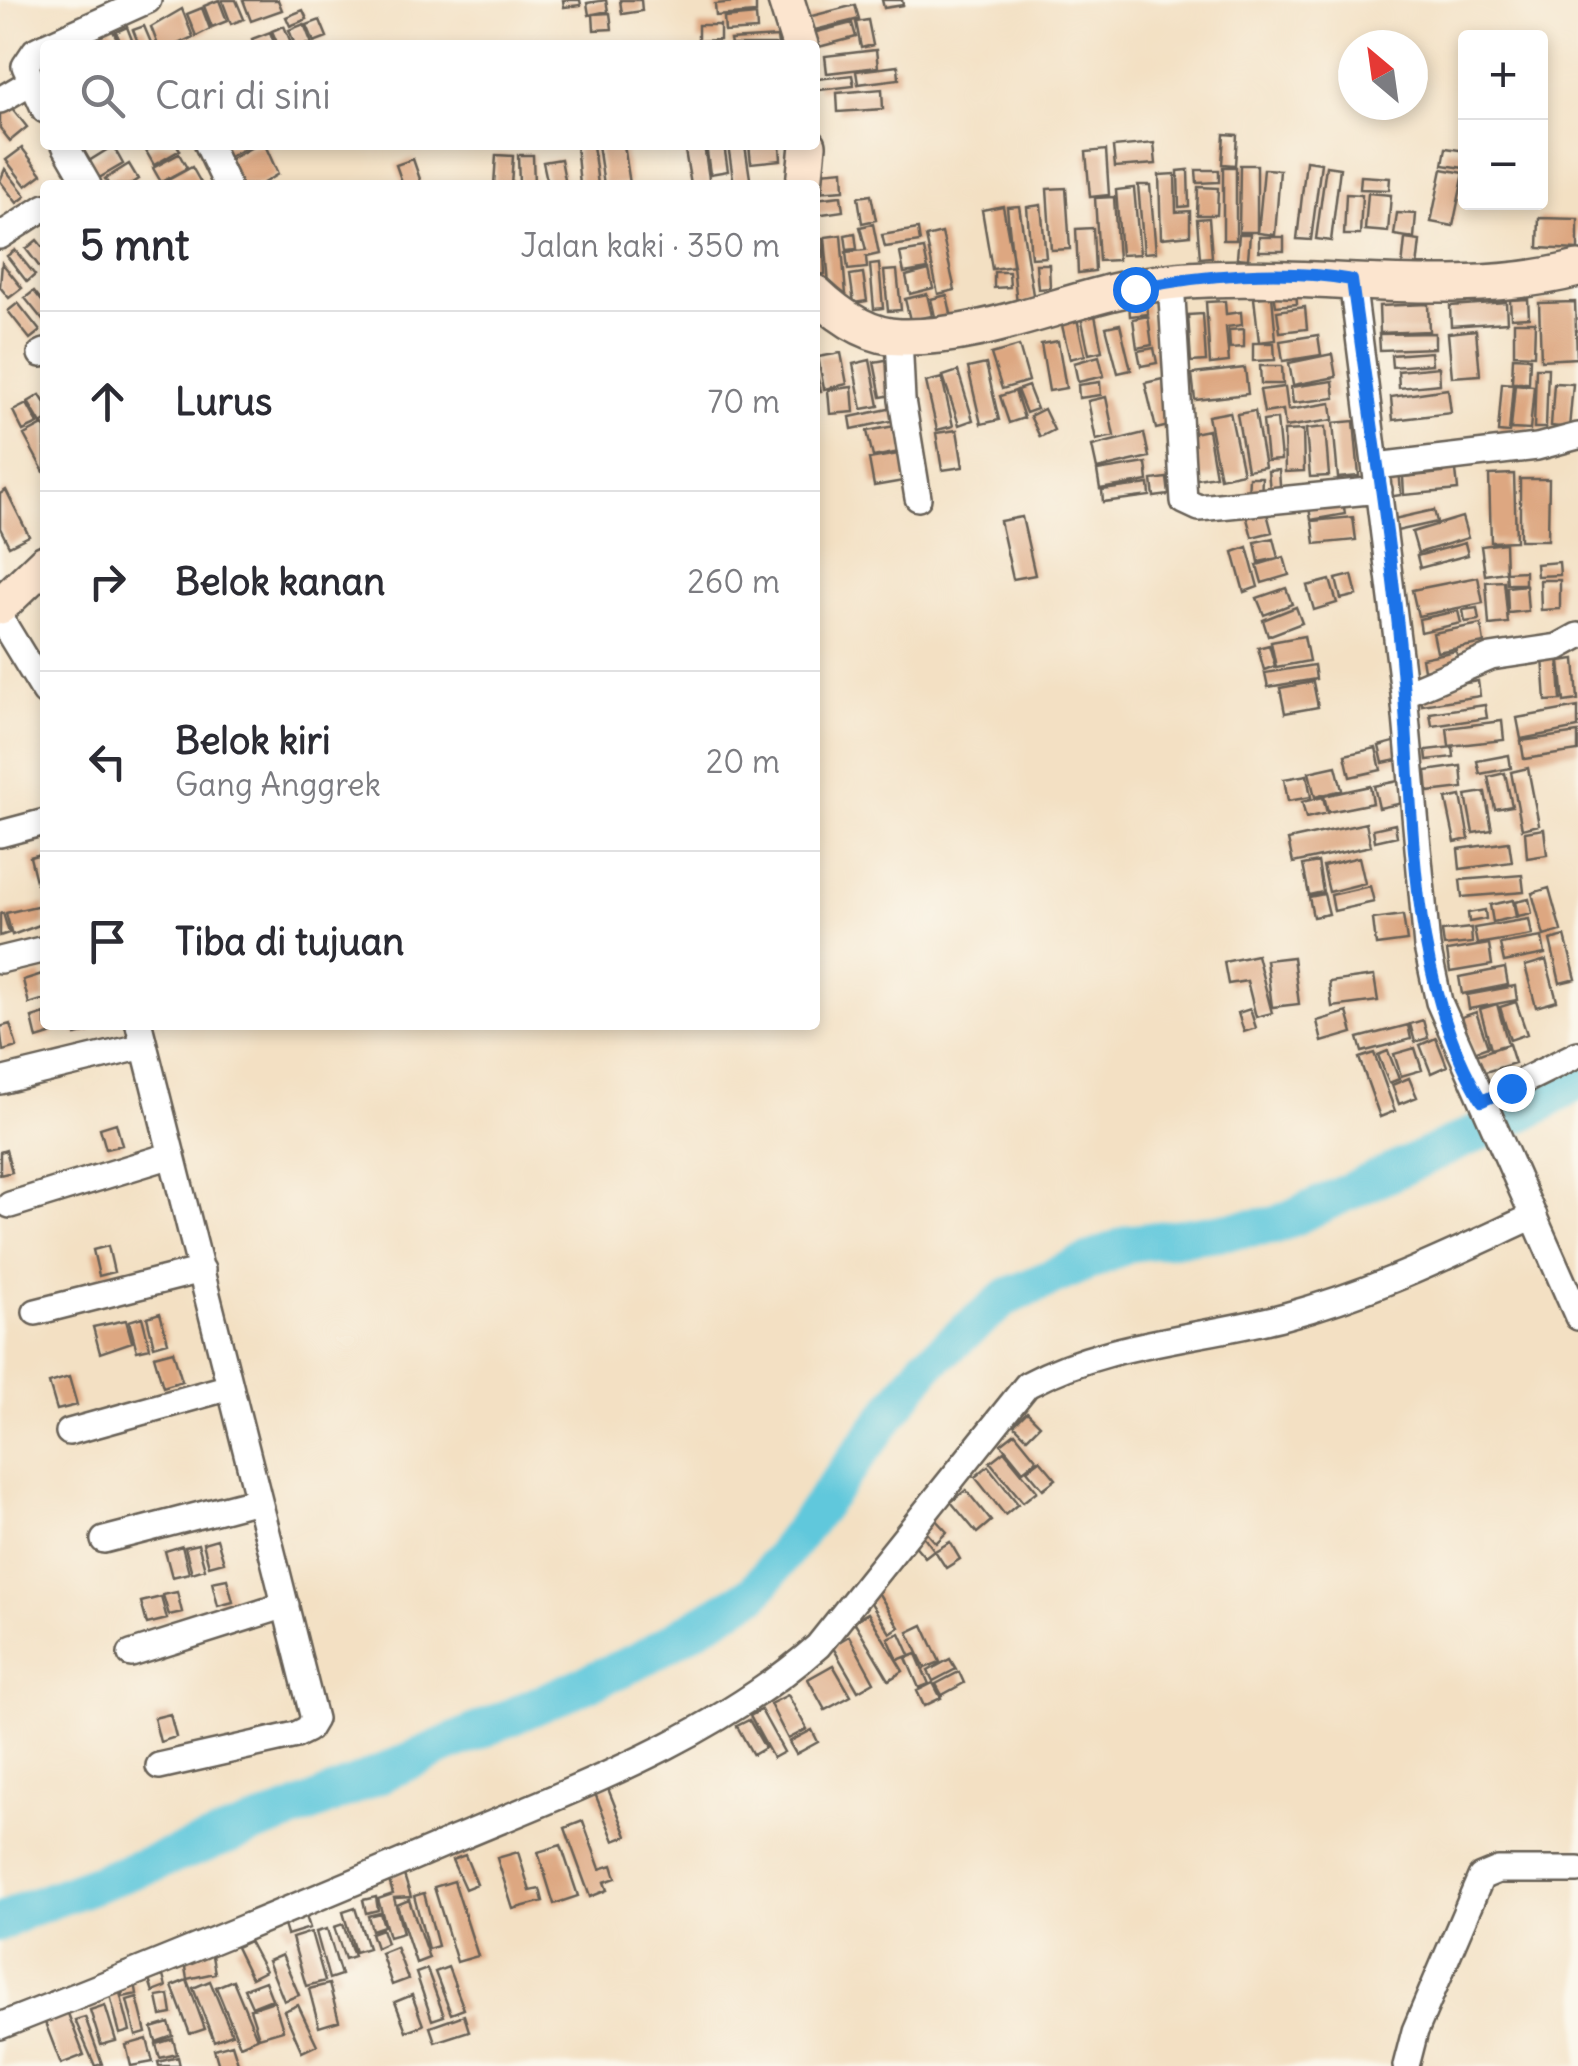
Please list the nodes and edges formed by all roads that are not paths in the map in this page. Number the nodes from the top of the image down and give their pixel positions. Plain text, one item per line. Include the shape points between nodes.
1 (148, 0) edge
2 (786, 0) edge
3 (59, 40) edge
4 (798, 40) edge
5 (40, 48) edge
6 (29, 83) junction
7 (0, 100) edge
8 (40, 102) edge
9 (71, 150) edge
10 (210, 150) edge
11 (83, 180) edge
12 (224, 180) edge
13 (40, 210) edge
14 (0, 236) edge
15 (1578, 270) edge
16 (1352, 280) junction
17 (1171, 281) junction
18 (820, 298) edge
19 (899, 338) junction
20 (1578, 436) edge
21 (1377, 478) junction
22 (918, 498) dead end
23 (40, 568) edge
24 (0, 606) edge
25 (0, 618) edge
26 (1578, 636) edge
27 (40, 684) edge
28 (1404, 694) junction
29 (40, 823) edge
30 (0, 834) edge
31 (40, 950) edge
32 (0, 960) edge
33 (141, 1035) edge
34 (1578, 1054) edge
35 (0, 1081) edge
36 (1479, 1096) junction
37 (172, 1156) junction
38 (10, 1205) dead end
39 (1534, 1216) junction
40 (202, 1270) junction
41 (36, 1312) dead end
42 (1578, 1317) edge
43 (230, 1387) junction
44 (69, 1432) dead end
45 (258, 1500) junction
46 (104, 1540) dead end
47 (286, 1605) junction
48 (131, 1654) dead end
49 (159, 1766) dead end
50 (1578, 1870) edge
51 (0, 2026) edge
52 (1406, 2066) edge

1 - 3 street
2 - 4 street
5 - 6 street via 25,66
6 - 7 street
6 - 8 street
9 - 11 street
10 - 12 street
13 - 14 street
15 - 16 street via 1485,281
16 - 17 street
16 - 21 street
17 - 19 street via 958,331
17 - 21 street via 1188,505
18 - 19 street via 871,332
19 - 22 street
20 - 21 street
21 - 28 street
23 - 24 street
25 - 27 street
26 - 28 street via 1558,648 1491,657
28 - 36 street via 1427,947 1439,1002
29 - 30 street
31 - 32 street
33 - 35 street
33 - 37 street
34 - 36 street
36 - 39 street
37 - 38 street
37 - 40 street
39 - 42 street
39 - 51 street via 1402,1277 1288,1316 1063,1366 1027,1385 818,1646 734,1708 660,1750 508,1817
40 - 41 street
40 - 43 street
43 - 44 street
43 - 45 street
45 - 46 street
45 - 47 street
47 - 48 street
47 - 49 street via 314,1719 308,1729
50 - 52 street via 1481,1876

